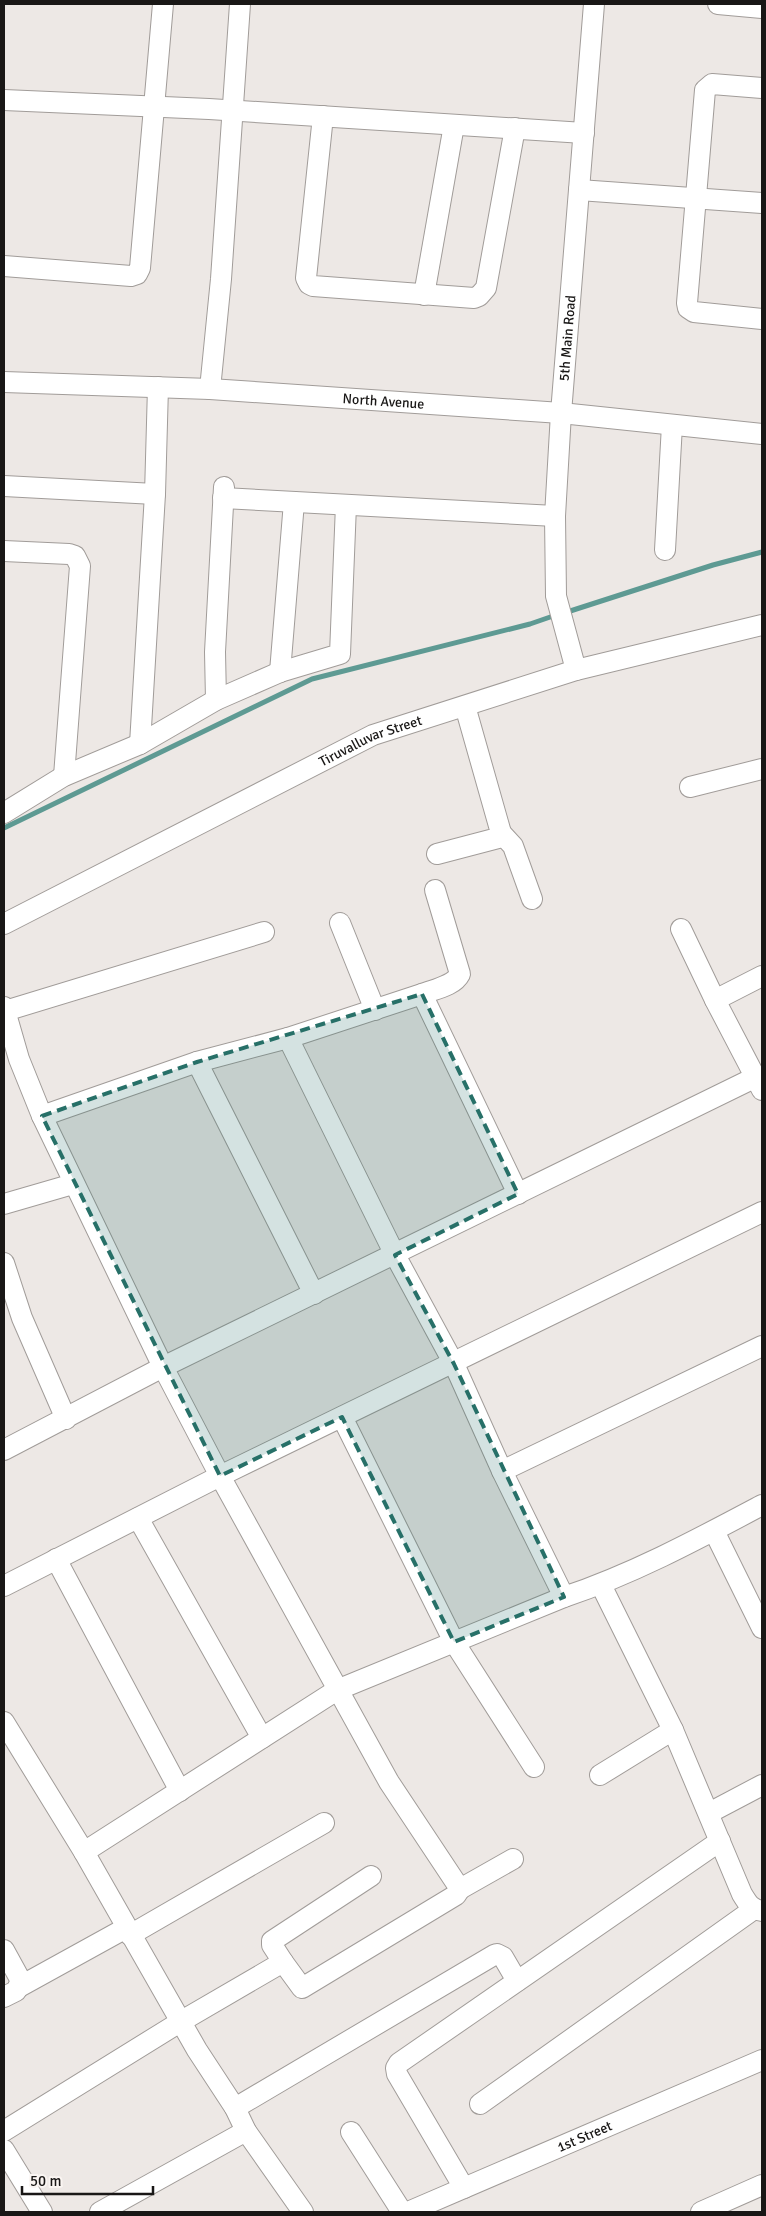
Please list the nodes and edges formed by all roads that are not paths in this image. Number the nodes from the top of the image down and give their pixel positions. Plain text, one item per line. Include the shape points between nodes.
1 (163, 4) edge
2 (240, 4) edge
3 (594, 4) edge
4 (718, 4) edge
5 (762, 8) edge
6 (762, 88) edge
7 (4, 100) edge
8 (153, 107) junction
9 (231, 111) junction
10 (323, 116) junction
11 (454, 125) junction
12 (515, 128) junction
13 (584, 133) junction
14 (579, 190) junction
15 (696, 197) junction
16 (762, 202) edge
17 (4, 266) edge
18 (424, 295) junction
19 (762, 319) edge
20 (4, 382) edge
21 (158, 387) junction
22 (210, 389) junction
23 (561, 413) junction
24 (672, 425) junction
25 (762, 434) edge
26 (4, 486) edge
27 (155, 494) junction
28 (294, 502) junction
29 (346, 504) junction
30 (555, 516) junction
31 (665, 550) dead end
32 (4, 551) edge
33 (762, 625) edge
34 (576, 670) junction
35 (280, 672) junction
36 (216, 700) junction
37 (465, 706) junction
38 (140, 744) junction
39 (762, 769) edge
40 (64, 776) junction
41 (690, 787) dead end
42 (4, 813) edge
43 (501, 833) junction
44 (437, 854) dead end
45 (435, 890) dead end
46 (532, 899) dead end
47 (340, 923) dead end
48 (4, 924) edge
49 (681, 929) dead end
50 (264, 932) dead end
51 (762, 976) edge
52 (422, 994) junction
53 (715, 1000) junction
54 (4, 1009) edge
55 (375, 1010) junction
56 (288, 1038) junction
57 (12, 1061) edge
58 (197, 1062) junction
59 (759, 1084) edge
60 (42, 1116) junction
61 (73, 1184) junction
62 (518, 1194) junction
63 (4, 1204) edge
64 (762, 1212) edge
65 (395, 1255) junction
66 (4, 1263) edge
67 (314, 1294) junction
68 (762, 1346) edge
69 (454, 1364) junction
70 (163, 1367) junction
71 (342, 1417) junction
72 (66, 1419) junction
73 (4, 1450) edge
74 (502, 1471) junction
75 (220, 1476) junction
76 (762, 1505) edge
77 (138, 1518) junction
78 (714, 1531) junction
79 (56, 1559) junction
80 (601, 1585) junction
81 (4, 1586) edge
82 (564, 1597) junction
83 (762, 1628) edge
84 (454, 1642) junction
85 (337, 1690) junction
86 (4, 1722) edge
87 (673, 1730) junction
88 (262, 1738) junction
89 (534, 1767) dead end
90 (600, 1775) dead end
91 (762, 1785) edge
92 (180, 1791) junction
93 (709, 1813) junction
94 (324, 1824) dead end
95 (720, 1841) junction
96 (84, 1852) junction
97 (513, 1858) dead end
98 (371, 1876) dead end
99 (460, 1889) junction
100 (758, 1910) edge
101 (128, 1932) junction
102 (4, 1950) edge
103 (282, 1962) junction
104 (518, 1981) junction
105 (11, 1992) edge
106 (180, 2022) junction
107 (762, 2060) edge
108 (480, 2104) dead end
109 (235, 2108) junction
110 (4, 2131) edge
111 (246, 2131) junction
112 (351, 2132) dead end
113 (4, 2150) edge
114 (762, 2185) edge
115 (464, 2188) junction
116 (42, 2212) edge
117 (100, 2212) edge
118 (303, 2212) edge
119 (402, 2212) edge
120 (408, 2212) edge
121 (701, 2212) edge

1 - 8 street
2 - 9 street
3 - 13 street, 5th Main Road
4 - 5 street
6 - 15 street via 712,84 705,90
7 - 8 street
8 - 9 street
8 - 17 street via 137,274
9 - 10 street
9 - 22 street
10 - 11 street
10 - 18 street via 306,278 309,284
11 - 12 street
11 - 18 street
12 - 13 street
12 - 18 street via 486,288 474,298
13 - 14 street, 5th Main Road
14 - 15 street
14 - 23 street, 5th Main Road
15 - 16 street
15 - 19 street via 688,308 694,312
20 - 21 street, North Avenue
21 - 22 street, North Avenue
21 - 27 street
22 - 23 street, North Avenue
23 - 24 street, North Avenue
23 - 30 street, 5th Main Road
24 - 25 street, North Avenue
24 - 31 street
26 - 27 street
27 - 38 street
28 - 29 street
28 - 35 street
28 - 36 street via 224,492 215,652
29 - 30 street
29 - 35 street via 340,654
30 - 34 street, 5th Main Road via 556,596
32 - 40 street via 70,554 80,566
33 - 34 street, Tiruvalluvar Street
34 - 37 street, Tiruvalluvar Street
35 - 36 street
36 - 38 street
37 - 43 street
37 - 48 street, Tiruvalluvar Street via 373,735
38 - 40 street
39 - 41 street
40 - 42 street
43 - 44 street via 498,838
43 - 46 street via 513,846
45 - 52 street via 460,974 451,983
47 - 55 street
49 - 53 street
50 - 54 street
51 - 53 street
52 - 55 street
52 - 62 street
53 - 59 street
54 - 57 street
55 - 56 street
56 - 58 street
56 - 65 street
57 - 60 street
58 - 60 street
58 - 67 street
59 - 62 street
60 - 61 street
61 - 63 street
61 - 70 street
62 - 65 street
64 - 69 street
65 - 67 street
65 - 69 street
66 - 72 street via 22,1318
67 - 70 street
68 - 74 street
69 - 71 street
69 - 74 street
70 - 72 street
70 - 75 street
71 - 75 street
71 - 84 street
72 - 73 street
74 - 82 street
75 - 77 street
75 - 85 street
76 - 78 street
77 - 79 street
77 - 88 street
78 - 80 street
78 - 83 street
79 - 81 street
79 - 92 street
80 - 82 street
80 - 87 street
82 - 84 street
84 - 85 street
84 - 89 street
85 - 88 street
85 - 99 street via 389,1782
86 - 96 street
87 - 90 street
87 - 93 street
88 - 92 street
91 - 93 street
92 - 96 street
93 - 95 street
94 - 101 street
95 - 100 street via 742,1894 748,1904
95 - 104 street
96 - 101 street
97 - 99 street
98 - 103 street via 272,1941
99 - 103 street via 456,1895 302,1988
100 - 108 street
101 - 105 street
101 - 106 street
102 - 105 street via 20,1977
103 - 106 street
104 - 109 street via 503,1957 497,1954
104 - 115 street via 396,2068
106 - 109 street
106 - 110 street
107 - 115 street, 1st Street
109 - 111 street
111 - 117 street
111 - 118 street
112 - 119 street
113 - 116 street
114 - 121 street
115 - 120 street, 1st Street

